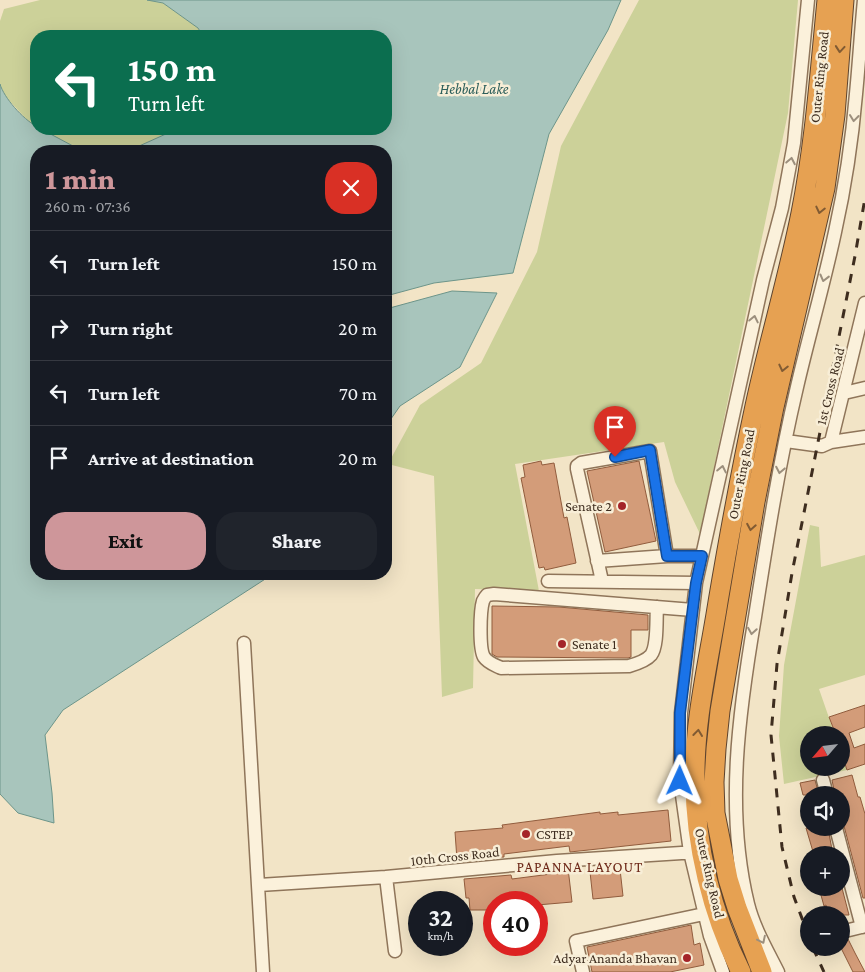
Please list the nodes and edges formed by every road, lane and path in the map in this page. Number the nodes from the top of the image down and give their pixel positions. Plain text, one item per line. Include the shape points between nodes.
1 (808, 0) edge
2 (827, 0) edge
3 (844, 0) edge
4 (864, 0) edge
5 (865, 303) edge
6 (865, 388) edge
7 (844, 393) junction
8 (865, 437) edge
9 (786, 441) junction
10 (831, 442) junction
11 (667, 556) junction
12 (702, 556) junction
13 (597, 561) junction
14 (548, 580) dead end
15 (602, 581) junction
16 (696, 583) junction
17 (657, 607) junction
18 (693, 610) junction
19 (244, 643) dead end
20 (823, 780) dead end
21 (825, 786) edge
22 (838, 836) edge
23 (696, 852) junction
24 (386, 877) junction
25 (259, 885) junction
26 (743, 907) junction
27 (704, 914) junction
28 (863, 926) edge
29 (850, 930) edge
30 (723, 950) junction
31 (395, 951) dead end
32 (263, 972) edge
33 (582, 972) edge
34 (727, 972) edge
35 (762, 972) edge
36 (778, 972) edge

12 -> 1 street via 793,152
23 -> 2 highway, Outer Ring Road via 695,780 701,710 733,514 801,212 820,82
3 -> 26 highway, Outer Ring Road via 835,115 825,188 774,407 720,711 715,812 728,879
4 -> 9 street via 844,188
5 - 7 street, 1st Cross Road
6 - 7 street
7 - 10 street, 1st Cross Road
8 - 10 street, 1st Cross Road
9 - 10 street via 822,446
9 -> 26 street via 747,664 738,746 735,807
11 - 12 street
11 - 13 street
11 - 13 street via 650,450 578,466
12 - 16 street
13 - 15 street
14 - 15 street
15 - 16 street
16 - 18 street
17 - 17 street via 654,648 650,656 629,666 501,668 491,664 481,646 482,608 487,595
17 - 18 street
18 - 23 street via 680,713 680,781
19 - 25 street
20 - 21 street
22 - 28 street
23 - 24 street, 10th Cross Road
23 - 27 street
23 - 30 highway, Outer Ring Road via 709,884
24 - 25 street, 10th Cross Road
24 - 31 street
25 - 32 street
26 - 35 highway, Outer Ring Road
26 -> 36 street
27 - 30 street
27 - 33 street via 576,941
28 - 29 street
30 - 34 highway, Outer Ring Road

